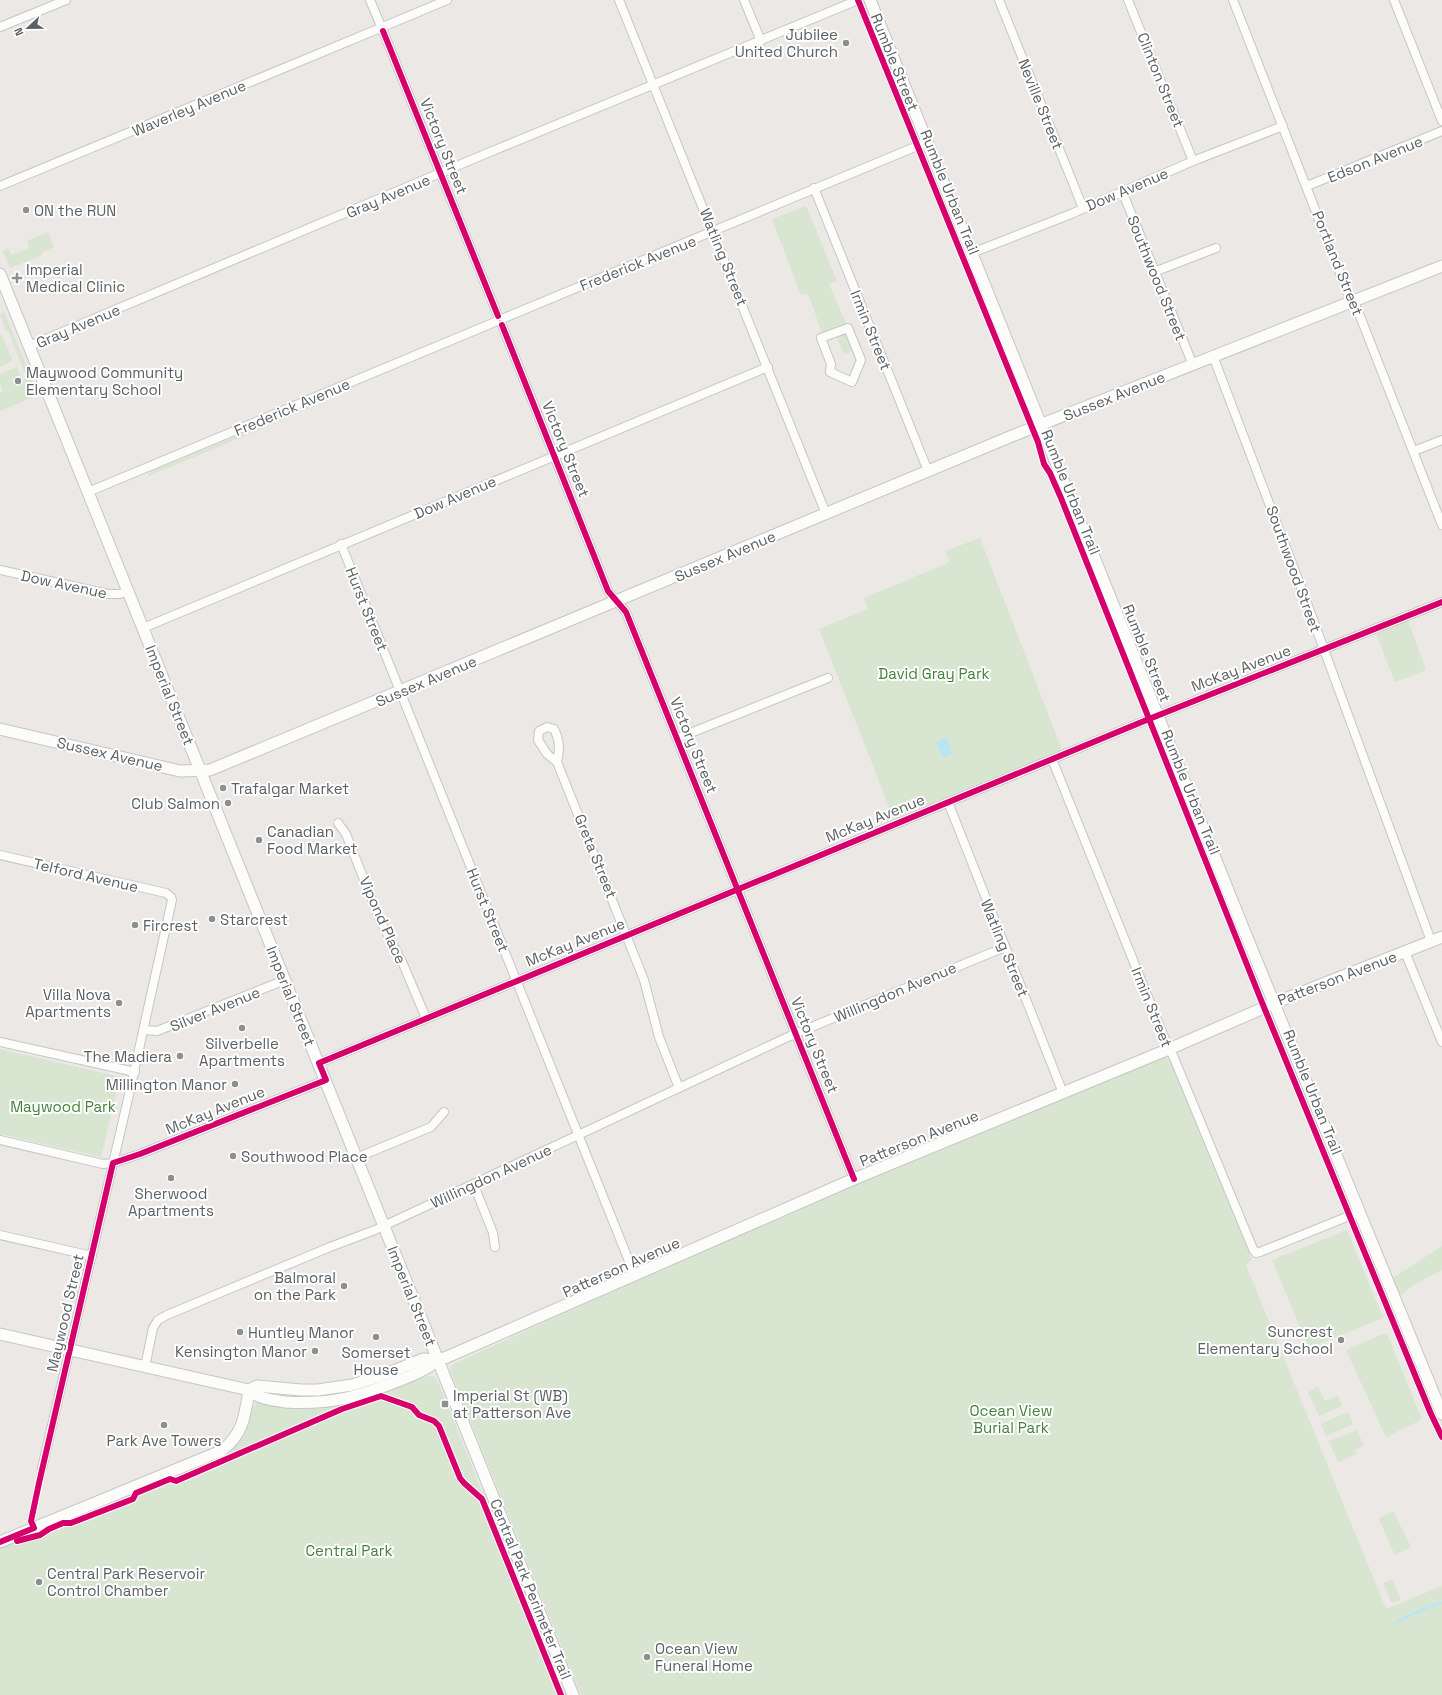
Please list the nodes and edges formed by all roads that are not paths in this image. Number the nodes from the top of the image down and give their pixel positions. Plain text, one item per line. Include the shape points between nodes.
1 (66, 0) edge
2 (370, 0) edge
3 (447, 0) edge
4 (619, 0) edge
5 (744, 0) edge
6 (858, 0) edge
7 (870, 0) edge
8 (999, 0) edge
9 (1128, 0) edge
10 (1234, 0) edge
11 (1394, 0) edge
12 (0, 27) edge
13 (382, 28) junction
14 (761, 41) junction
15 (654, 85) junction
16 (1442, 121) edge
17 (1283, 126) junction
18 (1442, 131) edge
19 (927, 142) junction
20 (1193, 161) junction
21 (441, 174) junction
22 (0, 186) edge
23 (1307, 186) junction
24 (814, 188) junction
25 (1122, 191) junction
26 (1083, 208) junction
27 (714, 232) junction
28 (1216, 248) dead end
29 (972, 253) junction
30 (1442, 266) edge
31 (1154, 272) junction
32 (0, 274) edge
33 (1352, 301) junction
34 (500, 320) junction
35 (29, 346) junction
36 (1213, 356) junction
37 (1192, 365) junction
38 (768, 367) junction
39 (852, 382) joint
40 (1041, 425) junction
41 (1442, 440) edge
42 (1414, 452) junction
43 (555, 456) junction
44 (928, 471) junction
45 (88, 492) junction
46 (826, 514) junction
47 (1442, 525) edge
48 (341, 544) junction
49 (0, 570) edge
50 (128, 591) junction
51 (617, 600) junction
52 (1442, 602) edge
53 (143, 628) junction
54 (1324, 650) junction
55 (828, 678) dead end
56 (401, 692) junction
57 (1158, 715) junction
58 (0, 729) edge
59 (678, 738) junction
60 (1052, 759) junction
61 (557, 762) dead end
62 (201, 771) junction
63 (948, 802) junction
64 (338, 823) dead end
65 (0, 855) edge
66 (738, 889) junction
67 (171, 897) joint
68 (627, 934) junction
69 (1442, 937) edge
70 (1431, 941) junction
71 (1005, 947) junction
72 (1405, 952) junction
73 (285, 980) junction
74 (516, 980) junction
75 (1274, 1003) junction
76 (426, 1018) junction
77 (144, 1030) junction
78 (797, 1033) junction
79 (0, 1042) edge
80 (1442, 1042) edge
81 (1169, 1049) junction
82 (319, 1063) junction
83 (134, 1072) junction
84 (326, 1080) junction
85 (679, 1088) junction
86 (1063, 1093) junction
87 (444, 1112) dead end
88 (579, 1135) junction
89 (0, 1140) edge
90 (356, 1158) junction
91 (113, 1163) junction
92 (854, 1179) junction
93 (474, 1185) junction
94 (1359, 1212) junction
95 (384, 1226) junction
96 (0, 1235) edge
97 (495, 1247) dead end
98 (92, 1256) junction
99 (636, 1276) junction
100 (0, 1334) edge
101 (69, 1350) junction
102 (438, 1360) junction
103 (145, 1367) junction
104 (249, 1390) junction
105 (1442, 1414) edge
106 (42, 1468) dead end
107 (0, 1542) edge
108 (573, 1695) edge

1 - 12 street
2 - 13 street, Victory Street
3 - 13 street, Waverley Avenue
4 - 15 street, Watling Street
5 - 14 street
6 - 14 street, Gray Avenue
7 - 19 street, Rumble Street
8 - 26 street, Neville Street
9 - 20 street, Clinton Street
10 - 17 street, Portland Street
11 - 16 street
13 - 21 street, Victory Street
13 - 22 street, Waverley Avenue
14 - 15 street, Gray Avenue
15 - 21 street, Gray Avenue
15 - 27 street, Watling Street
17 - 20 street, Dow Avenue
17 - 23 street, Portland Street
18 - 23 street, Edson Avenue
19 - 24 street, Frederick Avenue
19 - 29 street, Rumble Street
20 - 25 street, Dow Avenue
21 - 34 street, Victory Street
21 - 35 street, Gray Avenue
23 - 33 street, Portland Street
24 - 27 street, Frederick Avenue
24 - 44 street, Irmin Street
25 - 26 street, Dow Avenue
25 - 31 street, Southwood Street
26 - 29 street, Dow Avenue
27 - 34 street, Frederick Avenue
27 - 38 street, Watling Street
28 - 31 street
29 - 40 street, Rumble Street
30 - 33 street, Sussex Avenue
31 - 37 street, Southwood Street
32 - 35 street, Imperial Street
33 - 36 street, Sussex Avenue
33 - 42 street, Portland Street
34 - 43 street, Victory Street
34 - 45 street, Frederick Avenue
35 - 45 street, Imperial Street
36 - 37 street, Sussex Avenue
36 - 54 street, Southwood Street
37 - 40 street, Sussex Avenue
38 - 43 street, Dow Avenue
38 - 46 street, Watling Street
39 - 39 street via 861,360 848,328 821,338 831,364 830,372
40 - 44 street, Sussex Avenue
40 - 57 street, Rumble Street
41 - 42 street
42 - 47 street, Portland Street
43 - 48 street, Dow Avenue
43 - 51 street, Victory Street via 608,591
44 - 46 street, Sussex Avenue
45 - 50 street, Imperial Street
46 - 51 street, Sussex Avenue
48 - 53 street, Dow Avenue
48 - 56 street, Hurst Street
49 - 50 street, Dow Avenue via 108,594
50 - 53 street, Imperial Street
51 - 56 street, Sussex Avenue
51 - 59 street, Victory Street via 626,612
52 - 54 street, McKay Avenue
53 - 62 street, Imperial Street
54 - 57 street, McKay Avenue
54 - 70 street, Southwood Street
55 - 59 street
56 - 62 street, Sussex Avenue via 213,769
56 - 74 street, Hurst Street
57 - 60 street, McKay Avenue
57 - 75 street, Rumble Street
58 - 62 street, Sussex Avenue via 180,771
59 - 66 street, Victory Street
60 - 63 street, McKay Avenue
60 - 81 street, Irmin Street
61 - 68 street, Greta Street
62 - 73 street, Imperial Street
63 - 66 street, McKay Avenue
63 - 71 street, Watling Street
64 - 76 street, Vipond Place via 346,834 380,920 403,964
65 - 67 street, Telford Avenue via 166,893
66 - 68 street, McKay Avenue
66 - 78 street, Victory Street
67 - 77 street, Maywood Street via 172,903
68 - 74 street, McKay Avenue
68 - 85 street, Greta Street via 648,989 659,1037
69 - 70 street, Patterson Avenue
70 - 72 street, Patterson Avenue
71 - 78 street, Willingdon Avenue
71 - 86 street, Watling Street
72 - 75 street, Patterson Avenue
72 - 80 street
73 - 77 street, Silver Avenue via 157,1031
73 - 82 street, Imperial Street
74 - 76 street, McKay Avenue
74 - 88 street, Hurst Street
75 - 81 street, Patterson Avenue
75 - 94 street, Rumble Street
76 - 82 street, McKay Avenue
77 - 83 street, Maywood Street
78 - 85 street, Willingdon Avenue
78 - 92 street, Victory Street
79 - 83 street
81 - 86 street, Patterson Avenue
81 - 94 street, Irmin Street via 1256,1253
82 - 84 street, Imperial Street
83 - 91 street, Maywood Street
84 - 90 street, Imperial Street
84 - 91 street, McKay Avenue
85 - 88 street, Willingdon Avenue
86 - 92 street, Patterson Avenue
87 - 90 street via 431,1127
88 - 93 street, Willingdon Avenue
88 - 99 street, Hurst Street
89 - 91 street, McKay Avenue via 103,1164
90 - 95 street, Imperial Street
91 - 98 street, Maywood Street
92 - 99 street, Patterson Avenue
93 - 95 street, Willingdon Avenue
93 - 97 street via 493,1233
94 - 105 street, Rumble Street
95 - 102 street, Imperial Street
95 - 103 street, Willingdon Avenue via 158,1320 153,1328
96 - 98 street
98 - 101 street, Maywood Street
99 - 102 street, Patterson Avenue
100 - 101 street
101 - 103 street
101 - 106 street, Maywood Street
102 - 104 street via 423,1359 352,1385 318,1390 257,1386
102 - 108 street, Imperial Street
103 - 104 street
104 - 107 street via 242,1425 235,1438 221,1451

